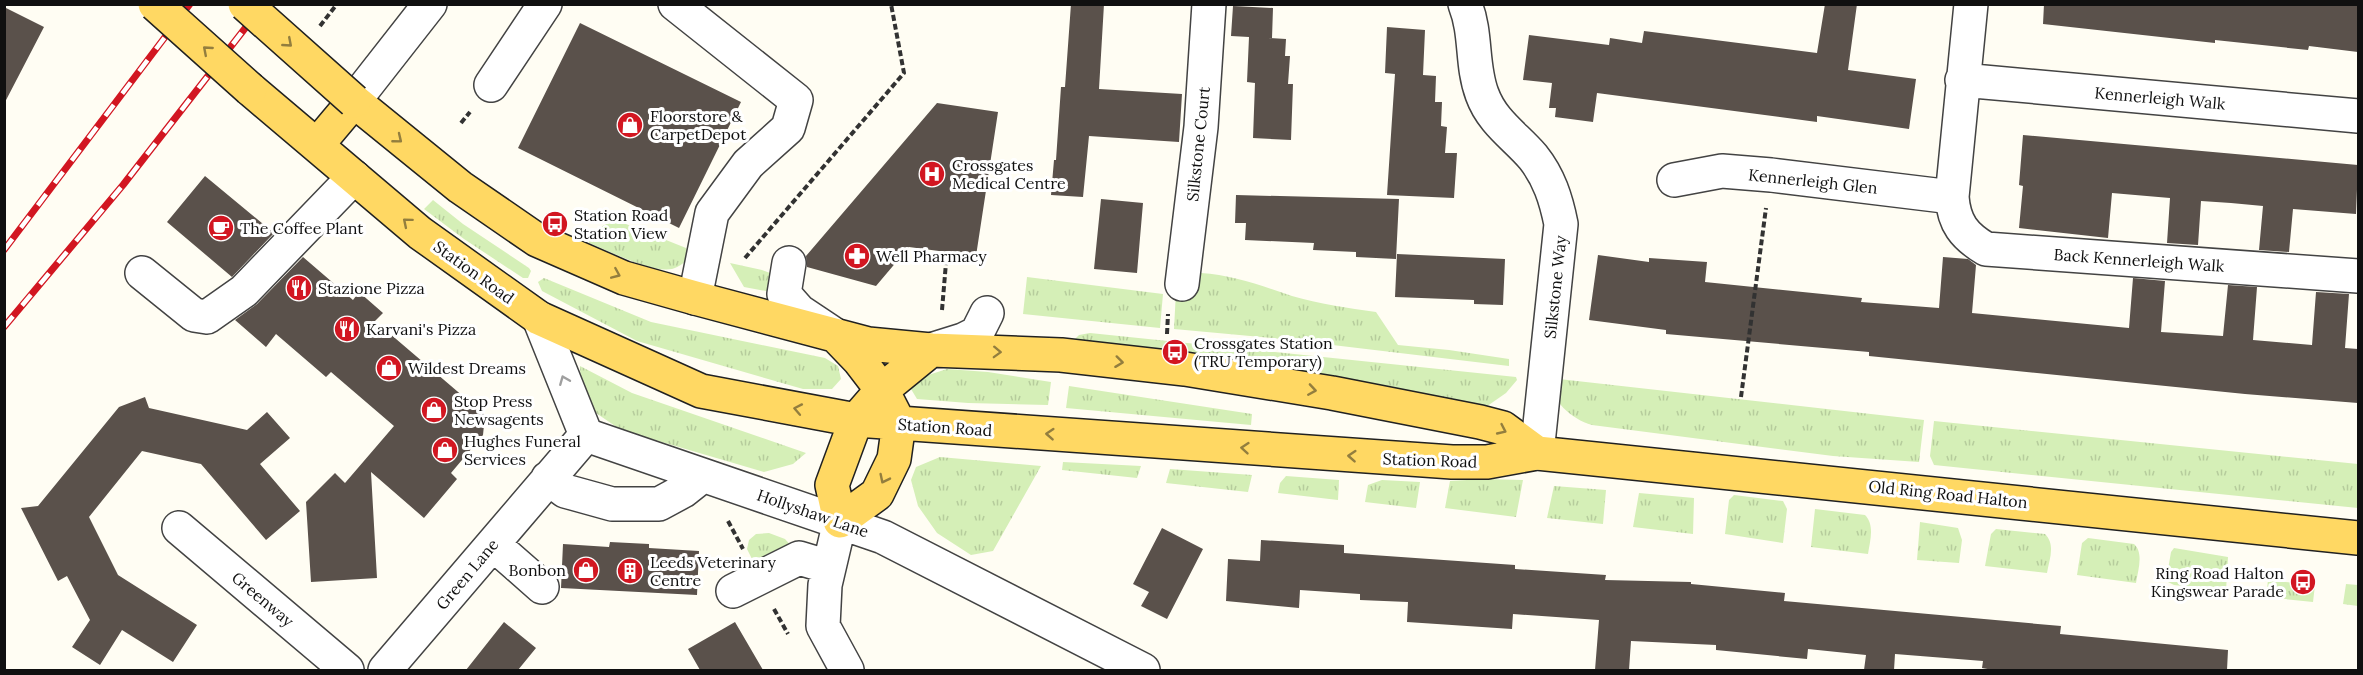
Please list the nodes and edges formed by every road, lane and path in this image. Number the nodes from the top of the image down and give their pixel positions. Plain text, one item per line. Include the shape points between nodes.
1 (155, 4) edge
2 (245, 4) edge
3 (430, 4) edge
4 (545, 4) edge
5 (675, 4) edge
6 (891, 4) edge
7 (1209, 4) edge
8 (1465, 4) edge
9 (1971, 4) edge
10 (1962, 80) junction
11 (492, 85) dead end
12 (354, 101) junction
13 (2358, 116) edge
14 (317, 145) junction
15 (1771, 175) junction
16 (354, 177) junction
17 (1674, 180) dead end
18 (1952, 197) junction
19 (947, 251) dead end
20 (745, 258) dead end
21 (789, 263) dead end
22 (142, 273) dead end
23 (2358, 276) edge
24 (1182, 284) dead end
25 (695, 298) junction
26 (942, 313) dead end
27 (987, 314) dead end
28 (539, 318) junction
29 (835, 335) junction
30 (931, 350) junction
31 (882, 390) junction
32 (1741, 397) dead end
33 (856, 420) junction
34 (899, 423) junction
35 (586, 435) junction
36 (1537, 453) junction
37 (702, 476) junction
38 (549, 478) junction
39 (840, 521) junction
40 (179, 528) dead end
41 (2358, 538) edge
42 (493, 544) junction
43 (829, 567) junction
44 (542, 586) dead end
45 (733, 591) dead end
46 (347, 670) edge
47 (385, 670) edge
48 (847, 670) edge
49 (1143, 670) edge

14 -> 1 main road, Station Road, bridge
2 -> 12 main road, bridge
3 - 12 street
4 - 11 street
5 - 25 street via 796,100 788,128 748,164 712,213
6 - 20 path via 904,73
7 - 24 street, Silkstone Court via 1201,127
8 - 36 street, Silkstone Way via 1482,95 1495,119 1547,177 1561,224
9 - 10 street
10 - 13 street, Kennerleigh Walk
10 - 18 street
12 - 14 main road
12 -> 25 main road via 460,187 537,240 624,278
14 - 16 main road, Station Road
15 - 17 street, Kennerleigh Glen via 1722,171
15 - 18 street, Kennerleigh Glen
15 - 32 path
16 - 22 street via 244,291 207,317 194,315
28 -> 16 main road, Station Road via 420,233
18 - 23 street, Back Kennerleigh Walk via 1953,214 1960,229 1986,249
19 - 26 path
21 - 29 street via 784,294 799,312
25 - 29 main road
27 - 30 street via 977,333
33 -> 28 main road, Station Road via 701,391
35 -> 28 street
29 - 30 main road via 868,344
29 - 31 main road
30 - 31 main road
30 -> 36 main road via 1061,355 1185,369 1332,393 1503,428
31 - 33 main road
31 - 34 main road
33 - 34 main road, Station Road
33 - 39 main road via 832,485
36 -> 34 main road, Station Road via 1488,462 1452,462
34 -> 39 main road via 894,459 877,494
35 - 37 street, Hollyshaw Lane
35 - 38 street, Green Lane
36 - 41 main road, Old Ring Road Halton
37 - 38 street via 659,504 612,504 565,491
37 - 39 street, Hollyshaw Lane
38 - 42 street, Green Lane
39 - 43 street
39 - 49 street, Hollyshaw Lane via 932,561
40 - 46 street, Greenway
42 - 44 street
42 - 47 street, Green Lane
43 - 45 street via 799,558
43 - 48 street via 823,626

